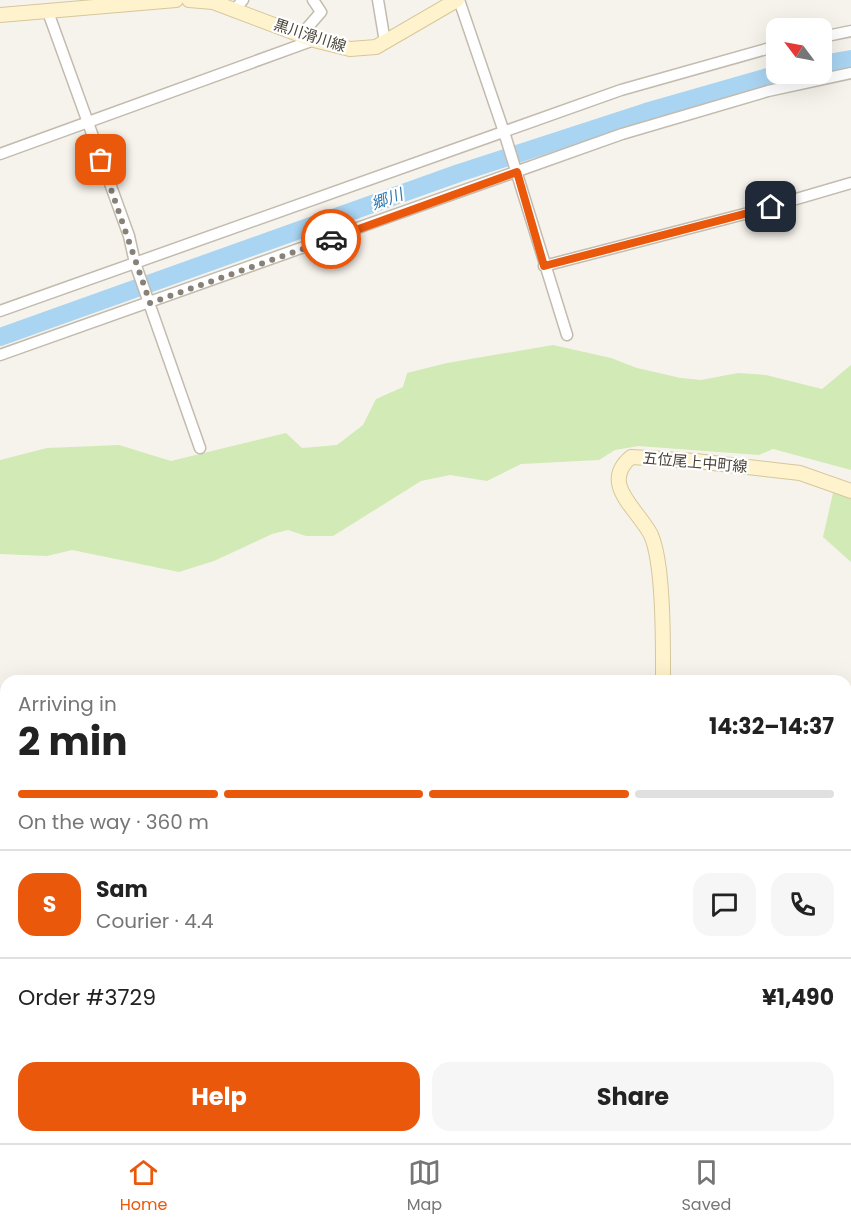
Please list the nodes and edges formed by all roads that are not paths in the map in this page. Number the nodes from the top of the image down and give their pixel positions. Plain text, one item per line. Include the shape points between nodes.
1 (176, 0) edge
2 (189, 0) edge
3 (313, 0) edge
4 (378, 0) edge
5 (458, 0) edge
6 (239, 5) edge
7 (48, 12) junction
8 (0, 15) edge
9 (851, 31) edge
10 (301, 35) junction
11 (832, 35) edge
12 (314, 40) junction
13 (385, 42) junction
14 (766, 49) edge
15 (851, 73) edge
16 (88, 122) junction
17 (504, 132) junction
18 (0, 154) edge
19 (517, 172) junction
20 (851, 183) edge
21 (135, 263) junction
22 (544, 266) junction
23 (150, 303) junction
24 (0, 311) edge
25 (567, 335) dead end
26 (0, 355) edge
27 (200, 448) dead end
28 (851, 491) edge
29 (663, 675) edge

1 - 7 main road
2 - 6 main road, 黒川滑川線
3 - 10 street via 321,12
4 - 13 street
5 - 13 main road, 黒川滑川線
5 - 17 street
6 - 10 main road, 黒川滑川線
7 - 8 main road
7 - 16 street
9 - 11 street
10 - 12 main road, 黒川滑川線
12 - 13 main road, 黒川滑川線 via 350,49 376,47
12 - 16 street
14 - 17 street via 621,90
15 - 19 street via 768,91 678,117
16 - 18 street
16 - 21 street
17 - 19 street
17 - 21 street
19 - 22 street
19 - 23 street
20 - 22 street
21 - 23 street
21 - 24 street
22 - 25 street
23 - 26 street
23 - 27 street
28 - 29 main road, 五位尾上中町線 via 800,472 696,460 631,457 621,466 617,479 621,489 651,536 662,628

